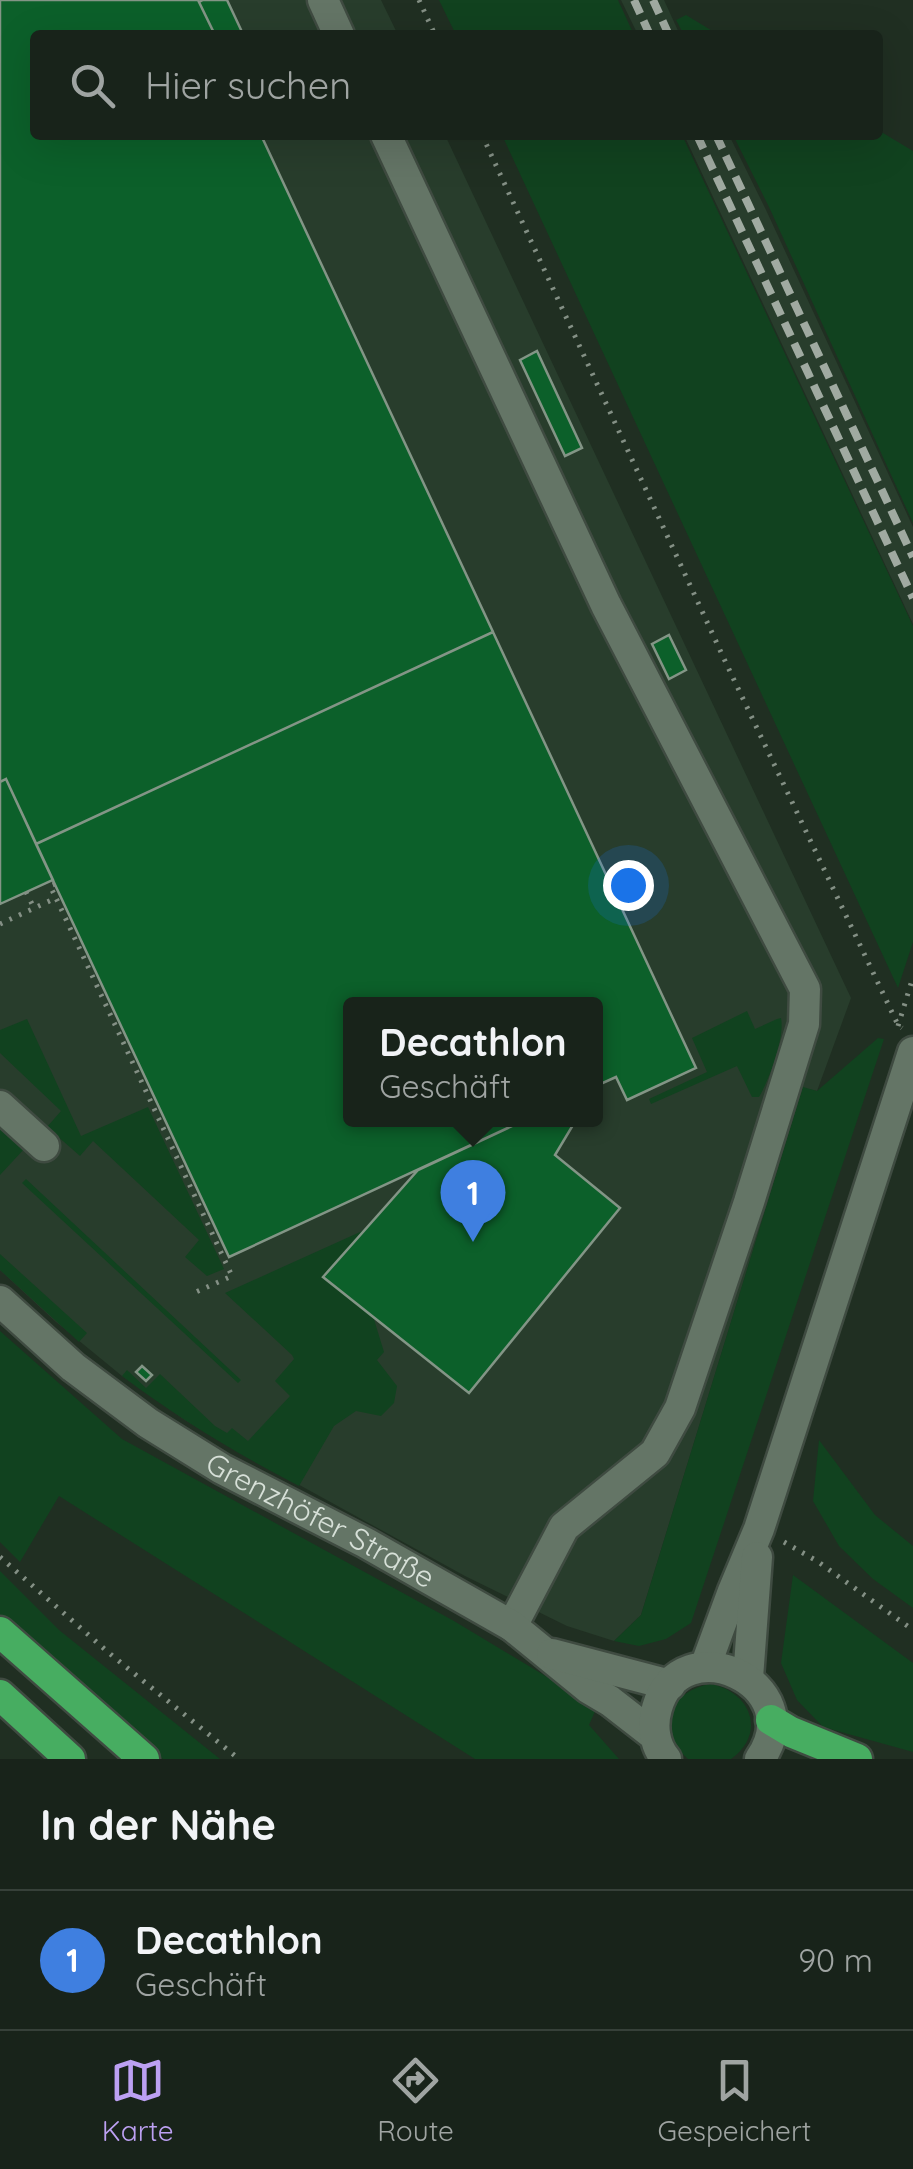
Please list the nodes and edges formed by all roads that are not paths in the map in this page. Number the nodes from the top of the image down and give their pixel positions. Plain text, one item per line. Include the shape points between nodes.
1 (323, 0) edge
2 (338, 30) edge
3 (388, 140) edge
4 (913, 1052) edge
5 (0, 1106) edge
6 (44, 1146) dead end
7 (0, 1302) edge
8 (759, 1529) junction
9 (512, 1626) junction
10 (0, 1632) edge
11 (544, 1652) junction
12 (705, 1667) junction
13 (748, 1678) junction
14 (670, 1685) junction
15 (0, 1695) edge
16 (771, 1720) junction
17 (661, 1748) edge
18 (70, 1759) edge
19 (144, 1759) edge
20 (760, 1759) edge
21 (857, 1759) edge

1 - 2 street
3 - 9 street via 606,605 805,988 800,1038 680,1408 654,1453 564,1527
4 - 8 street
5 - 6 street
7 - 9 street, Grenzhöfer Straße via 148,1423
8 - 12 street
8 - 13 street
9 - 11 street, Grenzhöfer Straße
10 - 19 highway
11 - 14 street, Grenzhöfer Straße
11 - 17 street
12 - 13 street
12 - 14 street
13 - 16 street
14 - 17 street via 654,1718
15 - 18 highway
16 - 20 street
16 - 21 highway

